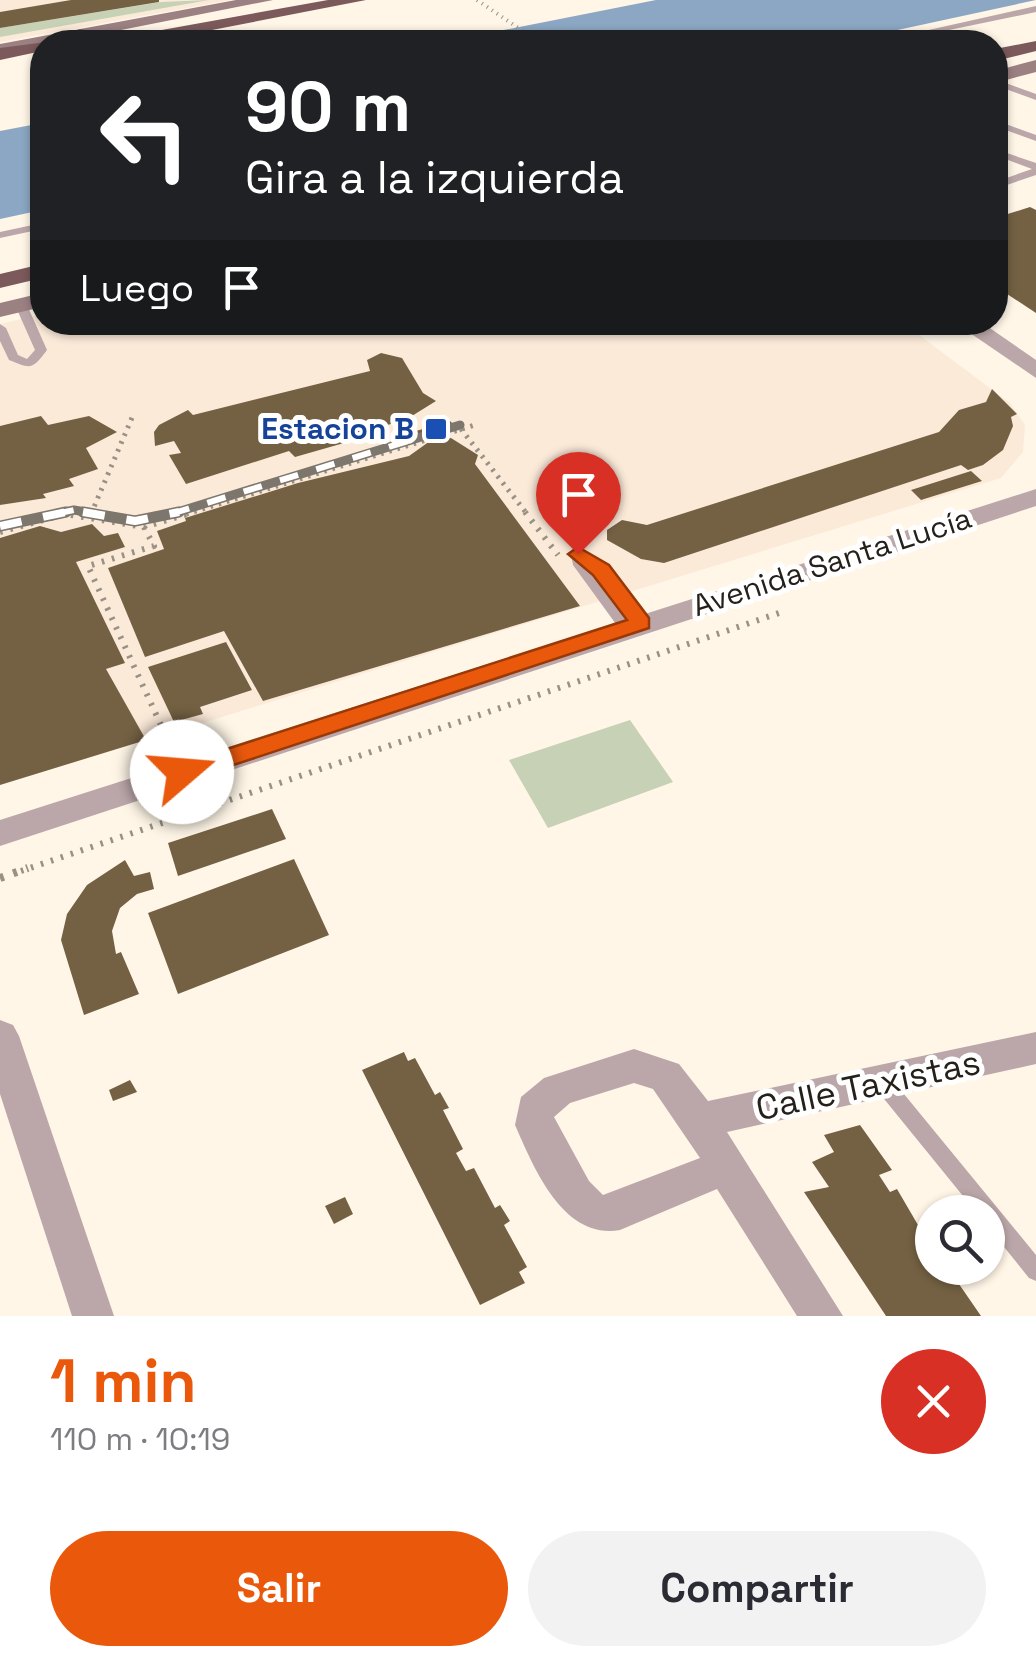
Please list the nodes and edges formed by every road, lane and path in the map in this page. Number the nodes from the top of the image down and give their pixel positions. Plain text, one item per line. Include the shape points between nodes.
1 (264, 0) edge
2 (356, 0) edge
3 (477, 0) edge
4 (1036, 9) edge
5 (102, 30) edge
6 (189, 30) edge
7 (521, 30) edge
8 (937, 30) edge
9 (30, 45) edge
10 (1036, 46) edge
11 (30, 48) edge
12 (0, 52) edge
13 (1008, 52) edge
14 (30, 59) edge
15 (0, 65) edge
16 (1036, 66) edge
17 (1008, 75) edge
18 (1008, 85) edge
19 (1036, 97) edge
20 (1008, 128) edge
21 (1036, 138) edge
22 (1008, 157) edge
23 (1036, 169) edge
24 (1008, 181) edge
25 (30, 229) edge
26 (0, 235) edge
27 (30, 274) edge
28 (0, 281) edge
29 (16, 302) edge
30 (0, 328) edge
31 (30, 329) edge
32 (33, 335) edge
33 (984, 335) edge
34 (1036, 371) edge
35 (134, 413) dead end
36 (474, 425) dead end
37 (461, 429) junction
38 (1036, 497) edge
39 (90, 517) junction
40 (144, 528) junction
41 (0, 532) edge
42 (568, 568) dead end
43 (798, 607) dead end
44 (634, 625) junction
45 (182, 772) junction
46 (0, 832) edge
47 (0, 878) edge
48 (0, 1036) edge
49 (1036, 1048) edge
50 (883, 1083) junction
51 (9, 1095) edge
52 (700, 1120) junction
53 (725, 1167) junction
54 (1036, 1270) edge
55 (93, 1316) edge
56 (822, 1316) edge

1 - 5 main road
2 - 6 highway
3 - 7 path
4 - 8 lane
9 - 12 main road
10 - 13 highway
11 - 12 highway
14 - 15 highway
16 - 17 main road
18 - 19 lane
20 - 21 lane
22 - 23 lane
23 - 24 lane
25 - 26 lane
27 - 28 highway
29 - 31 lane
30 - 32 lane via 13,357 29,364 41,350
33 - 34 street
35 - 39 path
36 - 37 path
37 - 40 path
37 - 42 path
38 - 44 street, Avenida Santa Lucía
39 - 40 path
39 - 41 path via 65,514
40 - 45 path via 154,546 88,566
43 - 47 path
44 - 44 lane via 601,570 578,554 580,566
44 - 45 street, Avenida Santa Lucía
45 - 46 street, Avenida Santa Lucía
48 - 51 street
49 - 50 street, Calle Taxistas
50 - 52 street, Calle Taxistas
50 - 54 lane
51 - 55 street
52 - 53 street
52 - 53 street via 666,1076 634,1066 558,1090 536,1108 534,1125 585,1207 603,1214
53 - 56 street

